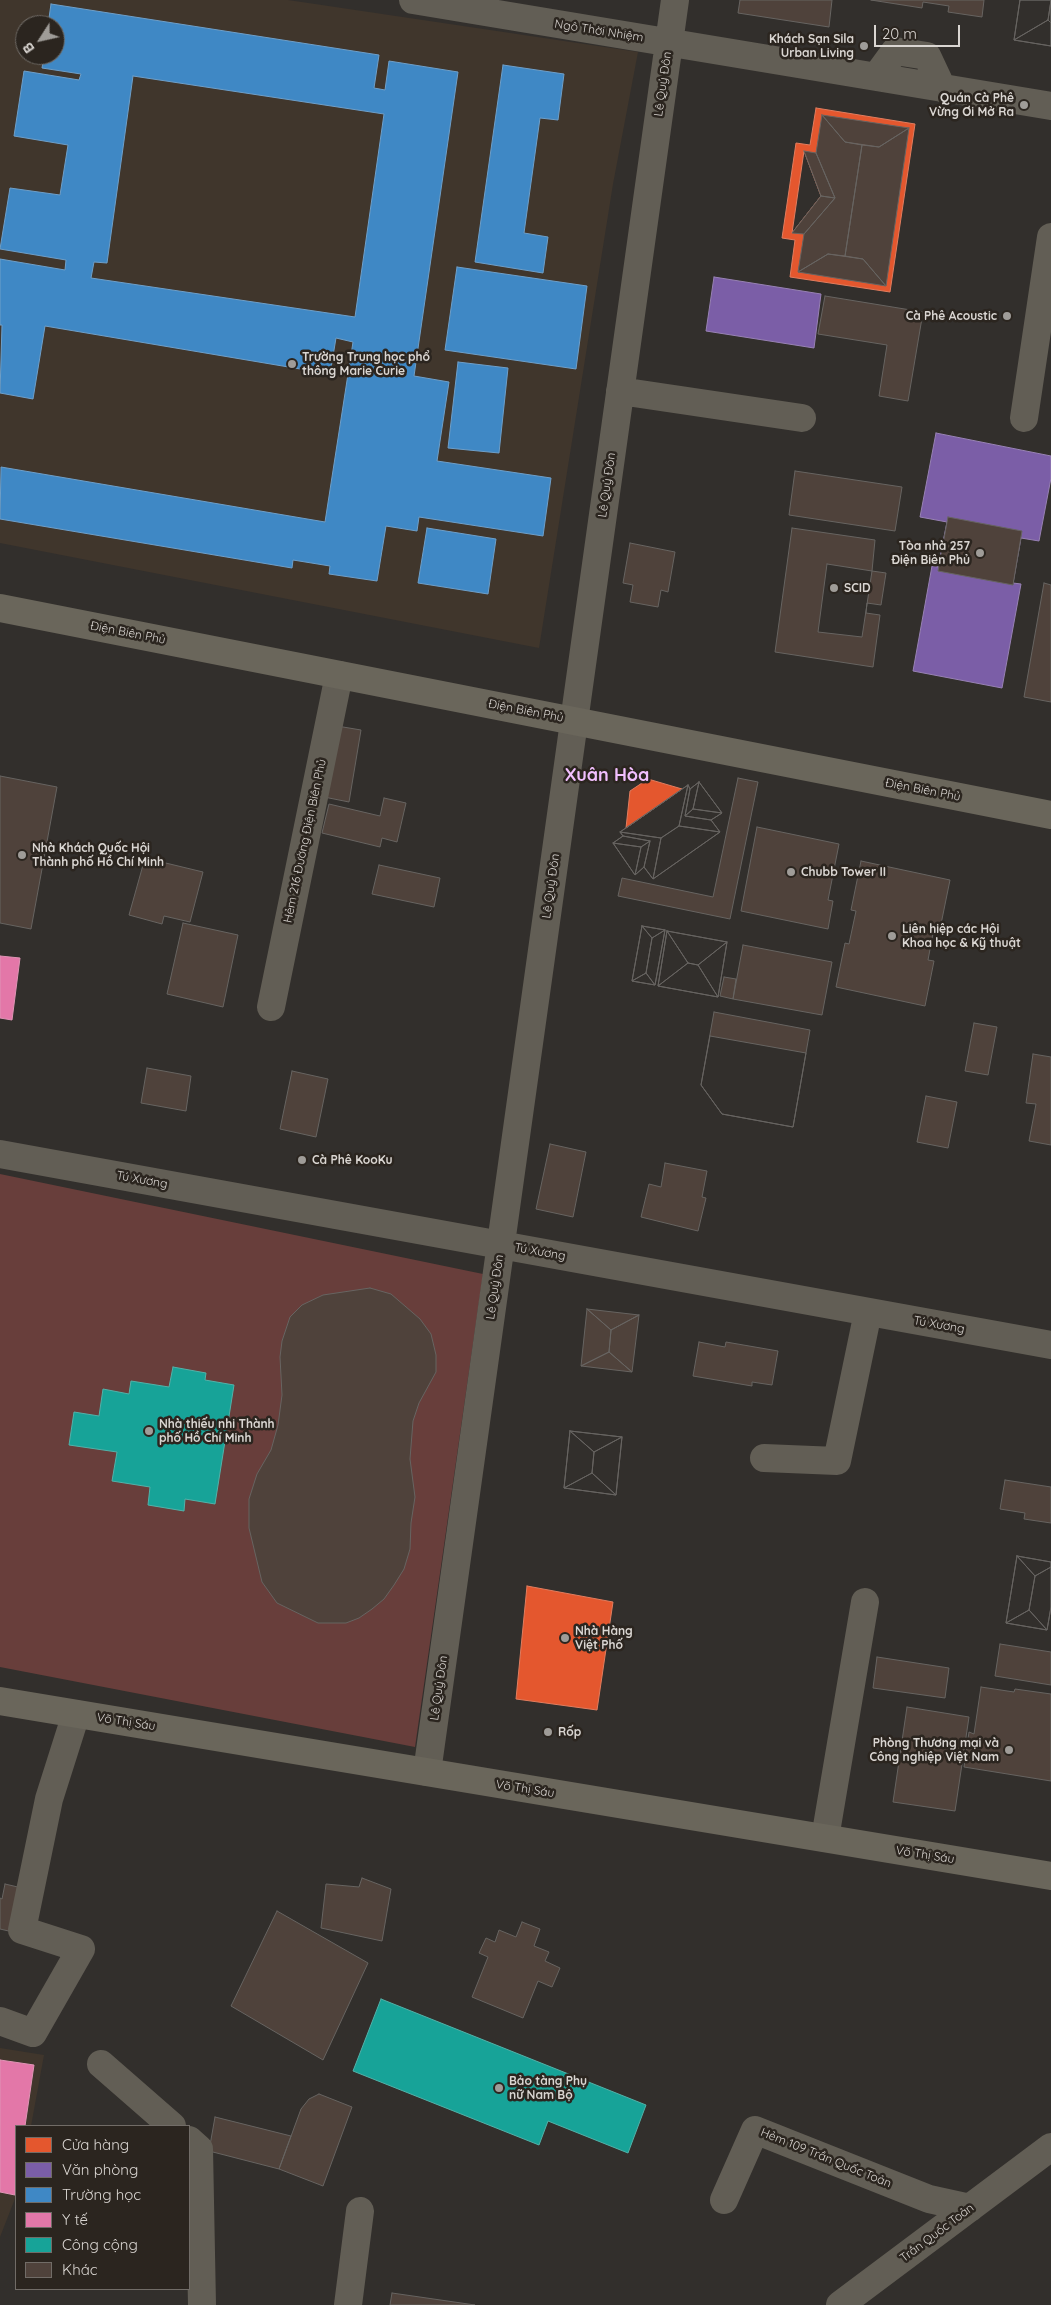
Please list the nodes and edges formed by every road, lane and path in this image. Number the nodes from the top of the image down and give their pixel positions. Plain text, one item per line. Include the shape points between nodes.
1 (675, 0) edge
2 (425, 1) edge
3 (669, 42) junction
4 (1051, 106) edge
5 (1051, 237) edge
6 (620, 391) junction
7 (802, 418) dead end
8 (1024, 418) dead end
9 (0, 608) edge
10 (339, 675) junction
11 (574, 721) junction
12 (1051, 815) edge
13 (271, 1007) dead end
14 (0, 1154) edge
15 (501, 1245) junction
16 (868, 1312) junction
17 (1051, 1345) edge
18 (764, 1458) dead end
19 (865, 1602) dead end
20 (0, 1701) edge
21 (76, 1714) junction
22 (427, 1772) junction
23 (826, 1838) junction
24 (1051, 1876) edge
25 (0, 2022) edge
26 (101, 2064) dead end
27 (171, 2125) edge
28 (190, 2141) edge
29 (1045, 2159) edge
30 (724, 2200) dead end
31 (970, 2208) junction
32 (360, 2211) dead end
33 (202, 2305) edge
34 (348, 2305) edge
35 (840, 2305) edge

1 - 3 street, Lê Quý Đôn
2 - 3 street, Ngô Thời Nhiệm
3 - 4 street, Ngô Thời Nhiệm
3 - 6 street, Lê Quý Đôn
5 - 8 street
6 - 7 street
6 - 11 street, Lê Quý Đôn
9 - 10 main road, Điện Biên Phủ
10 - 11 main road, Điện Biên Phủ
10 - 13 street, Hẻm 216 Đường Điện Biên Phủ
11 - 12 main road, Điện Biên Phủ
11 - 15 street, Lê Quý Đôn
14 - 15 street, Tú Xương
15 - 16 street, Tú Xương
15 - 22 street, Lê Quý Đôn
16 - 17 street, Tú Xương
16 - 18 street via 837,1461
19 - 23 street
20 - 21 main road, Võ Thị Sáu
21 - 22 main road, Võ Thị Sáu
21 - 25 street via 49,1799 22,1930 80,1949 33,2033
22 - 23 main road, Võ Thị Sáu
23 - 24 main road, Võ Thị Sáu
26 - 27 street
28 - 33 street via 199,2149
29 - 31 street, Trần Quốc Toản
30 - 31 street, Hẻm 109 Trần Quốc Toản via 755,2130 929,2199
31 - 35 street, Trần Quốc Toản
32 - 34 street

